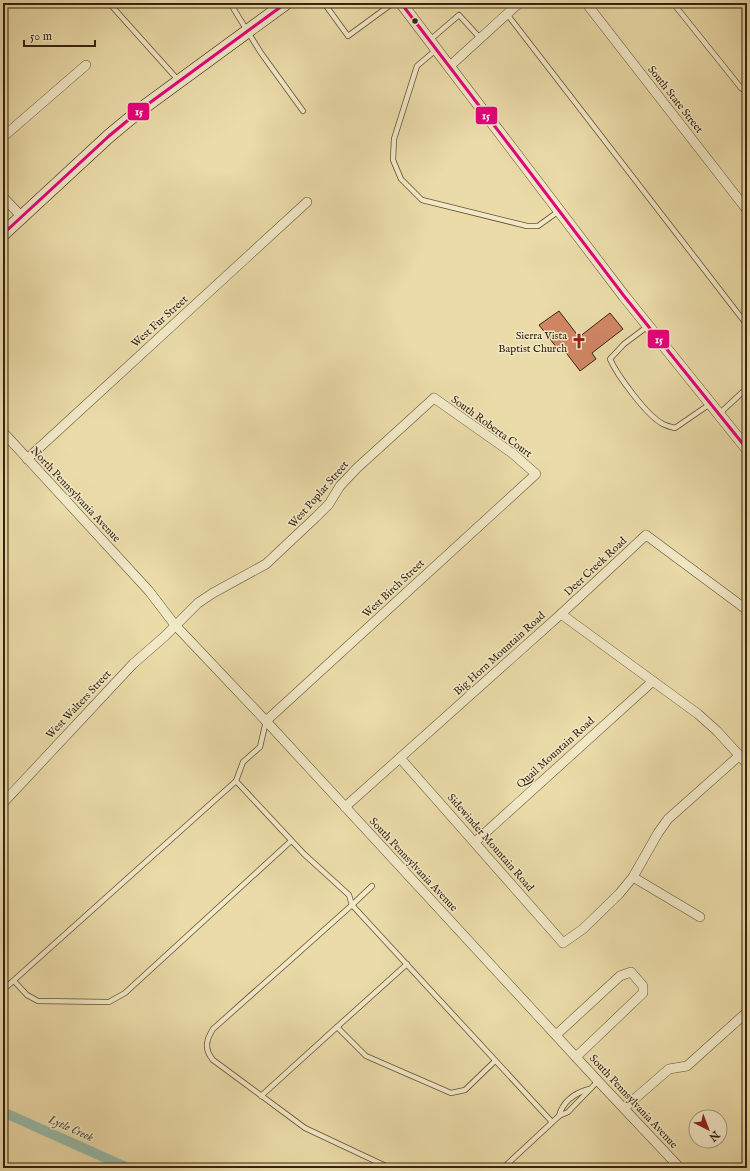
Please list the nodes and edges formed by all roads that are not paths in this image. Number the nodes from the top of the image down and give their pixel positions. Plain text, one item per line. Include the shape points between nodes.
1 (110, 3) edge
2 (230, 3) edge
3 (286, 3) edge
4 (324, 3) edge
5 (393, 3) edge
6 (401, 3) edge
7 (519, 3) edge
8 (586, 3) edge
9 (673, 3) edge
10 (507, 14) junction
11 (248, 31) junction
12 (480, 38) junction
13 (430, 40) junction
14 (437, 49) junction
15 (86, 65) dead end
16 (450, 66) junction
17 (180, 82) junction
18 (747, 92) edge
19 (303, 111) dead end
20 (3, 137) edge
21 (3, 197) edge
22 (307, 202) dead end
23 (747, 210) edge
24 (559, 211) junction
25 (22, 217) junction
26 (3, 234) edge
27 (747, 325) edge
28 (648, 326) junction
29 (747, 388) edge
30 (434, 398) joint
31 (711, 404) junction
32 (719, 414) junction
33 (3, 432) edge
34 (747, 449) edge
35 (27, 459) junction
36 (536, 474) joint
37 (133, 573) joint
38 (747, 610) edge
39 (561, 614) junction
40 (175, 625) junction
41 (652, 681) junction
42 (266, 721) junction
43 (740, 755) junction
44 (400, 758) junction
45 (747, 764) edge
46 (236, 781) junction
47 (3, 802) edge
48 (345, 807) junction
49 (291, 841) junction
50 (474, 842) junction
51 (633, 877) junction
52 (372, 886) dead end
53 (352, 904) junction
54 (700, 917) dead end
55 (407, 964) junction
56 (14, 981) junction
57 (3, 990) edge
58 (747, 1012) edge
59 (337, 1027) junction
60 (556, 1035) junction
61 (576, 1057) junction
62 (495, 1061) junction
63 (598, 1081) junction
64 (589, 1089) junction
65 (261, 1096) junction
66 (624, 1108) junction
67 (559, 1116) junction
68 (552, 1122) junction
69 (390, 1168) edge
70 (503, 1168) edge
71 (680, 1168) edge

1 - 17 lane
2 - 11 lane
3 - 11 main road
4 - 5 lane via 348,36
6 - 13 street
7 - 10 street
8 - 23 street, South State Street
9 - 18 lane via 741,88
10 - 12 street
10 - 27 lane
11 - 17 main road
11 - 19 lane
12 - 13 lane via 459,15
12 - 16 street
13 - 14 street
14 - 16 street
14 - 24 lane via 417,66 394,139 393,160 401,179 422,200 527,226 538,226
15 - 20 street
16 - 24 street
17 - 25 main road via 109,136
21 - 25 street
22 - 35 street, West Fur Street
24 - 28 street
25 - 26 main road
28 - 31 street
28 - 31 lane via 624,344 610,359 615,371 650,414 662,424 675,428
29 - 32 lane
30 - 36 street, South Roberta Court via 512,452
30 - 40 street, West Poplar Street via 357,468 340,486 329,504 266,564 213,593
31 - 32 street
32 - 34 street
33 - 35 street, North Pennsylvania Avenue
35 - 37 street, North Pennsylvania Avenue
36 - 42 street, West Birch Street
37 - 40 street, South Pennsylvania Avenue
38 - 39 street, Deer Creek Road via 646,535
39 - 41 street, Big Horn Mountain Road
39 - 44 street, Big Horn Mountain Road
40 - 42 street, South Pennsylvania Avenue
40 - 47 street, West Walters Street via 133,664
41 - 43 street, Big Horn Mountain Road via 698,714
41 - 50 street, Quail Mountain Road
42 - 46 lane via 260,747 243,762
42 - 48 street, South Pennsylvania Avenue
43 - 45 street, Big Horn Mountain Road
43 - 51 street via 668,819
44 - 48 street, Big Horn Mountain Road
44 - 50 street, Sidewinder Mountain Road
46 - 49 lane
46 - 56 lane
48 - 60 street, South Pennsylvania Avenue
49 - 53 lane via 320,871 349,895
49 - 56 lane via 125,993 109,1002 38,1001 27,995
50 - 51 street, Sidewinder Mountain Road via 563,943 599,915
51 - 54 street
52 - 53 lane
53 - 55 lane
53 - 65 lane via 213,1029 208,1037 206,1046 212,1060
55 - 59 lane
55 - 62 lane
56 - 57 lane
58 - 66 street via 687,1066 669,1069
59 - 62 lane via 366,1056 451,1093 465,1090
59 - 65 lane
60 - 61 street, South Pennsylvania Avenue
60 - 61 street via 620,976 631,972 643,986 643,993
61 - 63 street, South Pennsylvania Avenue
62 - 68 lane
63 - 64 lane
63 - 66 street, South Pennsylvania Avenue
64 - 67 lane via 568,1112
64 - 67 lane via 578,1092 561,1107
65 - 69 lane via 305,1128
66 - 71 street, South Pennsylvania Avenue
67 - 68 lane
68 - 70 lane

